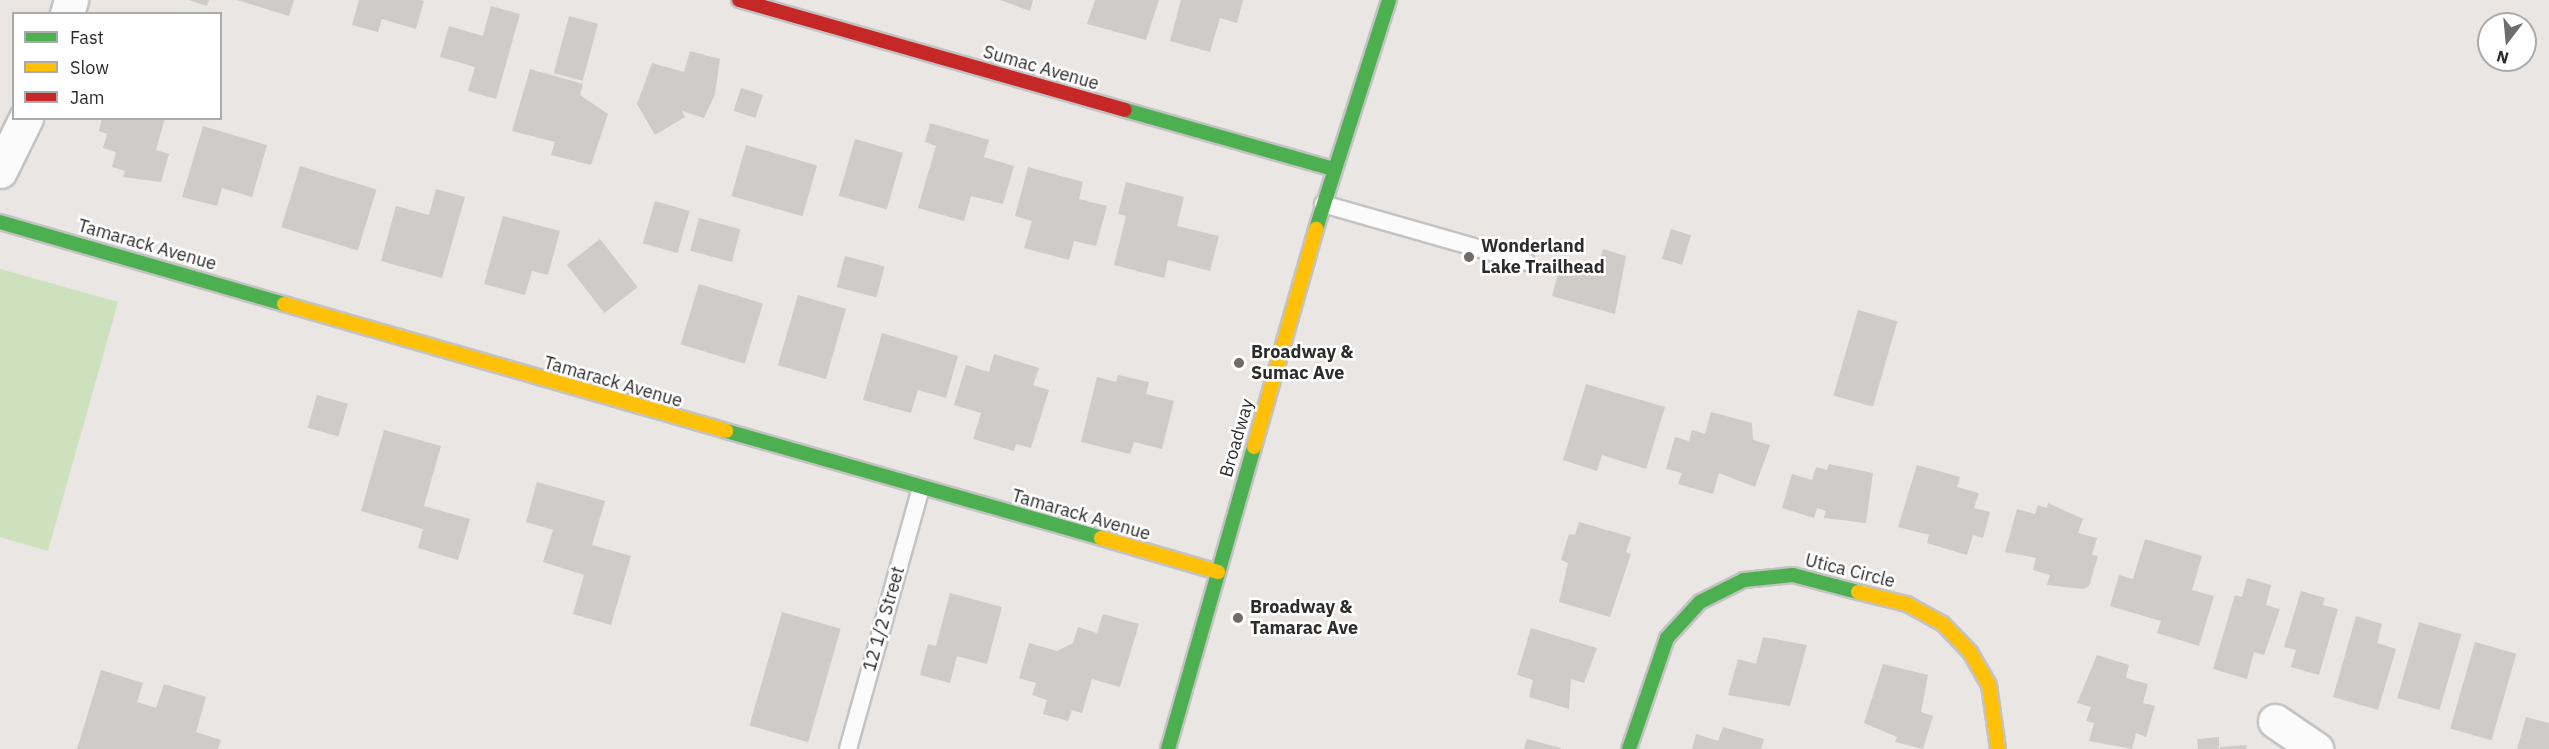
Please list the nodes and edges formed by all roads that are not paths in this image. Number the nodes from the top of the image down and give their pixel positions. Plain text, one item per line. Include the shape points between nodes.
1 (739, 0) edge
2 (1389, 0) edge
3 (25, 120) edge
4 (1334, 169) junction
5 (0, 171) edge
6 (1323, 204) junction
7 (0, 222) edge
8 (1526, 262) dead end
9 (921, 488) junction
10 (1218, 572) junction
11 (2275, 721) dead end
12 (848, 749) edge
13 (1168, 749) edge
14 (1629, 749) edge
15 (1998, 749) edge
16 (2316, 749) edge

1 - 4 street, Sumac Avenue
2 - 4 street, Broadway
3 - 5 street
4 - 6 street, Broadway
6 - 8 lane
6 - 10 street, Broadway
7 - 9 street, Tamarack Avenue
9 - 10 street, Tamarack Avenue
9 - 12 lane, 12 1/2 Street
10 - 13 street, Broadway
11 - 16 street
14 - 15 street, Utica Circle via 1667,638 1700,602 1744,580 1793,576 1907,604 1943,624 1970,652 1989,685

